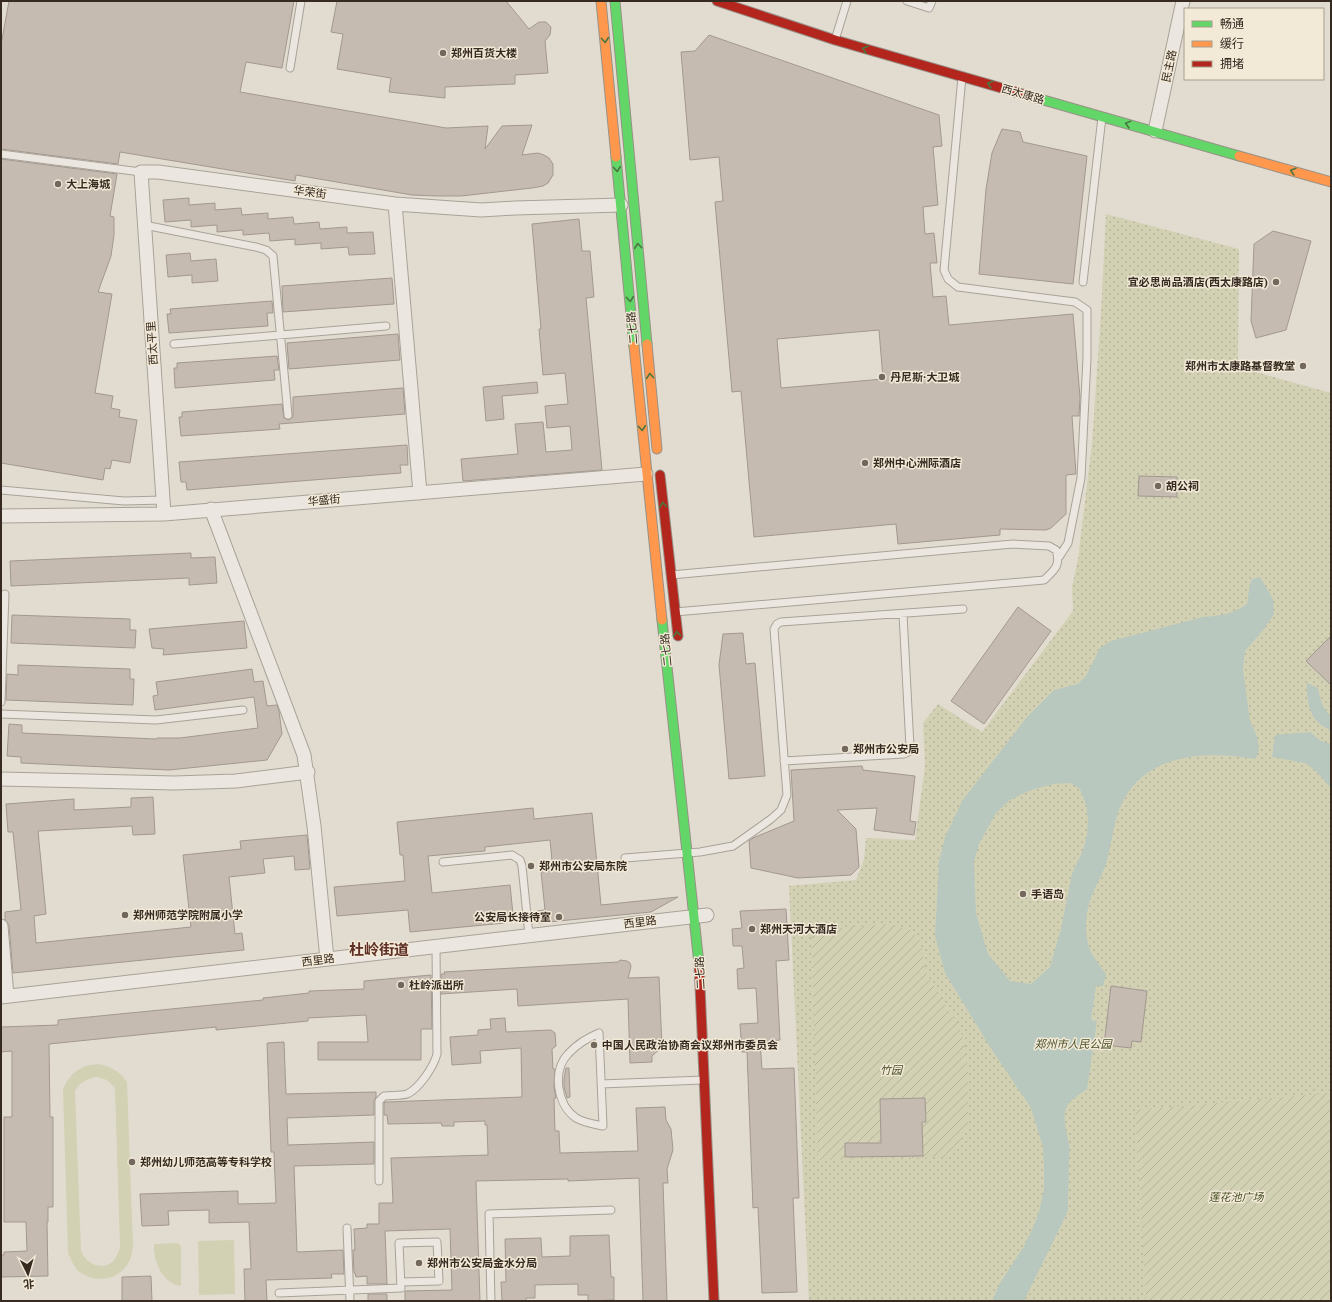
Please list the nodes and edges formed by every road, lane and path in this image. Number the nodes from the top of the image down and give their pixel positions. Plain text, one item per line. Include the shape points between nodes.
1 (301, 1) edge
2 (601, 1) edge
3 (615, 1) edge
4 (717, 1) edge
5 (847, 1) edge
6 (907, 1) edge
7 (932, 1) edge
8 (1183, 1) edge
9 (835, 40) junction
10 (290, 68) dead end
11 (962, 77) junction
12 (1102, 117) junction
13 (1155, 131) junction
14 (1, 154) edge
15 (141, 172) junction
16 (1331, 182) edge
17 (395, 204) junction
18 (621, 205) junction
19 (144, 225) junction
20 (1084, 282) dead end
21 (386, 326) dead end
22 (280, 335) junction
23 (174, 344) dead end
24 (288, 415) dead end
25 (646, 474) junction
26 (1, 490) edge
27 (420, 493) junction
28 (164, 500) junction
29 (211, 509) junction
30 (164, 514) junction
31 (1, 516) edge
32 (1059, 557) junction
33 (671, 575) junction
34 (5, 594) dead end
35 (963, 609) dead end
36 (675, 612) junction
37 (903, 614) junction
38 (678, 644) dead end
39 (1, 702) edge
40 (243, 710) dead end
41 (1, 714) edge
42 (784, 761) junction
43 (308, 772) junction
44 (1, 779) edge
45 (688, 853) junction
46 (625, 858) dead end
47 (443, 862) dead end
48 (704, 915) junction
49 (1, 926) edge
50 (529, 936) junction
51 (436, 946) junction
52 (327, 959) junction
53 (4, 997) edge
54 (705, 1080) junction
55 (601, 1084) junction
56 (379, 1182) dead end
57 (611, 1210) dead end
58 (347, 1228) dead end
59 (401, 1282) junction
60 (349, 1290) junction
61 (279, 1293) dead end
62 (350, 1301) edge
63 (491, 1301) edge
64 (714, 1301) edge

1 - 10 lane
2 -> 18 main road, 二七路
33 -> 3 main road, 二七路
4 - 9 main road, 西太康路
5 - 9 lane
6 - 7 lane via 929,8
8 - 13 street, 民主路
11 -> 9 main road, 西太康路
12 -> 11 main road, 西太康路
11 - 32 lane via 944,270 948,279 958,287 1075,302 1086,310 1087,358 1081,478 1068,543
13 -> 12 main road, 西太康路
12 - 20 lane
16 -> 13 main road, 西太康路
14 - 15 lane, 华荣街
15 - 17 street, 华荣街 via 158,172
15 - 19 street, 西太平里
17 - 18 street, 华荣街 via 480,210
17 - 27 street
18 -> 25 main road, 二七路
19 - 22 lane via 266,250 272,256
19 - 28 street, 西太平里
21 - 22 lane
22 - 23 lane
22 - 24 lane
25 - 27 street, 华盛街
25 - 45 main road, 二七路
26 - 28 lane via 124,501
27 - 29 street, 华盛街
28 - 30 street, 西太平里
29 - 30 street, 华盛街
29 - 43 street via 304,755
30 - 31 street, 华盛街
32 - 33 lane via 1056,550 1049,546 1013,544
32 - 36 lane via 1059,563 1044,580
33 - 36 main road, 二七路
34 - 39 lane
35 - 37 lane
38 -> 36 main road, 二七路
37 - 42 lane via 910,747 908,752
37 - 42 lane via 777,624 774,629
40 - 41 lane via 156,720
42 - 45 lane via 787,795 780,810 771,819 733,846
43 - 44 street via 236,780 174,783
43 - 52 street
45 - 46 lane
45 - 48 main road, 二七路
47 - 50 lane via 512,855 520,860
48 - 50 street, 西里路
48 - 54 main road, 二七路 via 698,951
49 - 53 street
50 - 51 street, 西里路
51 - 52 street, 西里路
51 - 56 lane via 438,1054 416,1089 406,1094 384,1096 379,1101
52 - 53 street, 西里路
54 - 55 lane
54 - 64 main road, 二七路
55 - 55 lane via 601,1076 599,1033 583,1041 567,1054 558,1078 560,1094 566,1107 575,1117 584,1123 603,1126
57 - 63 lane via 489,1214
58 - 60 lane
59 - 59 lane via 400,1243 437,1242 438,1281
59 - 60 lane via 401,1288
60 - 61 lane
60 - 62 lane

